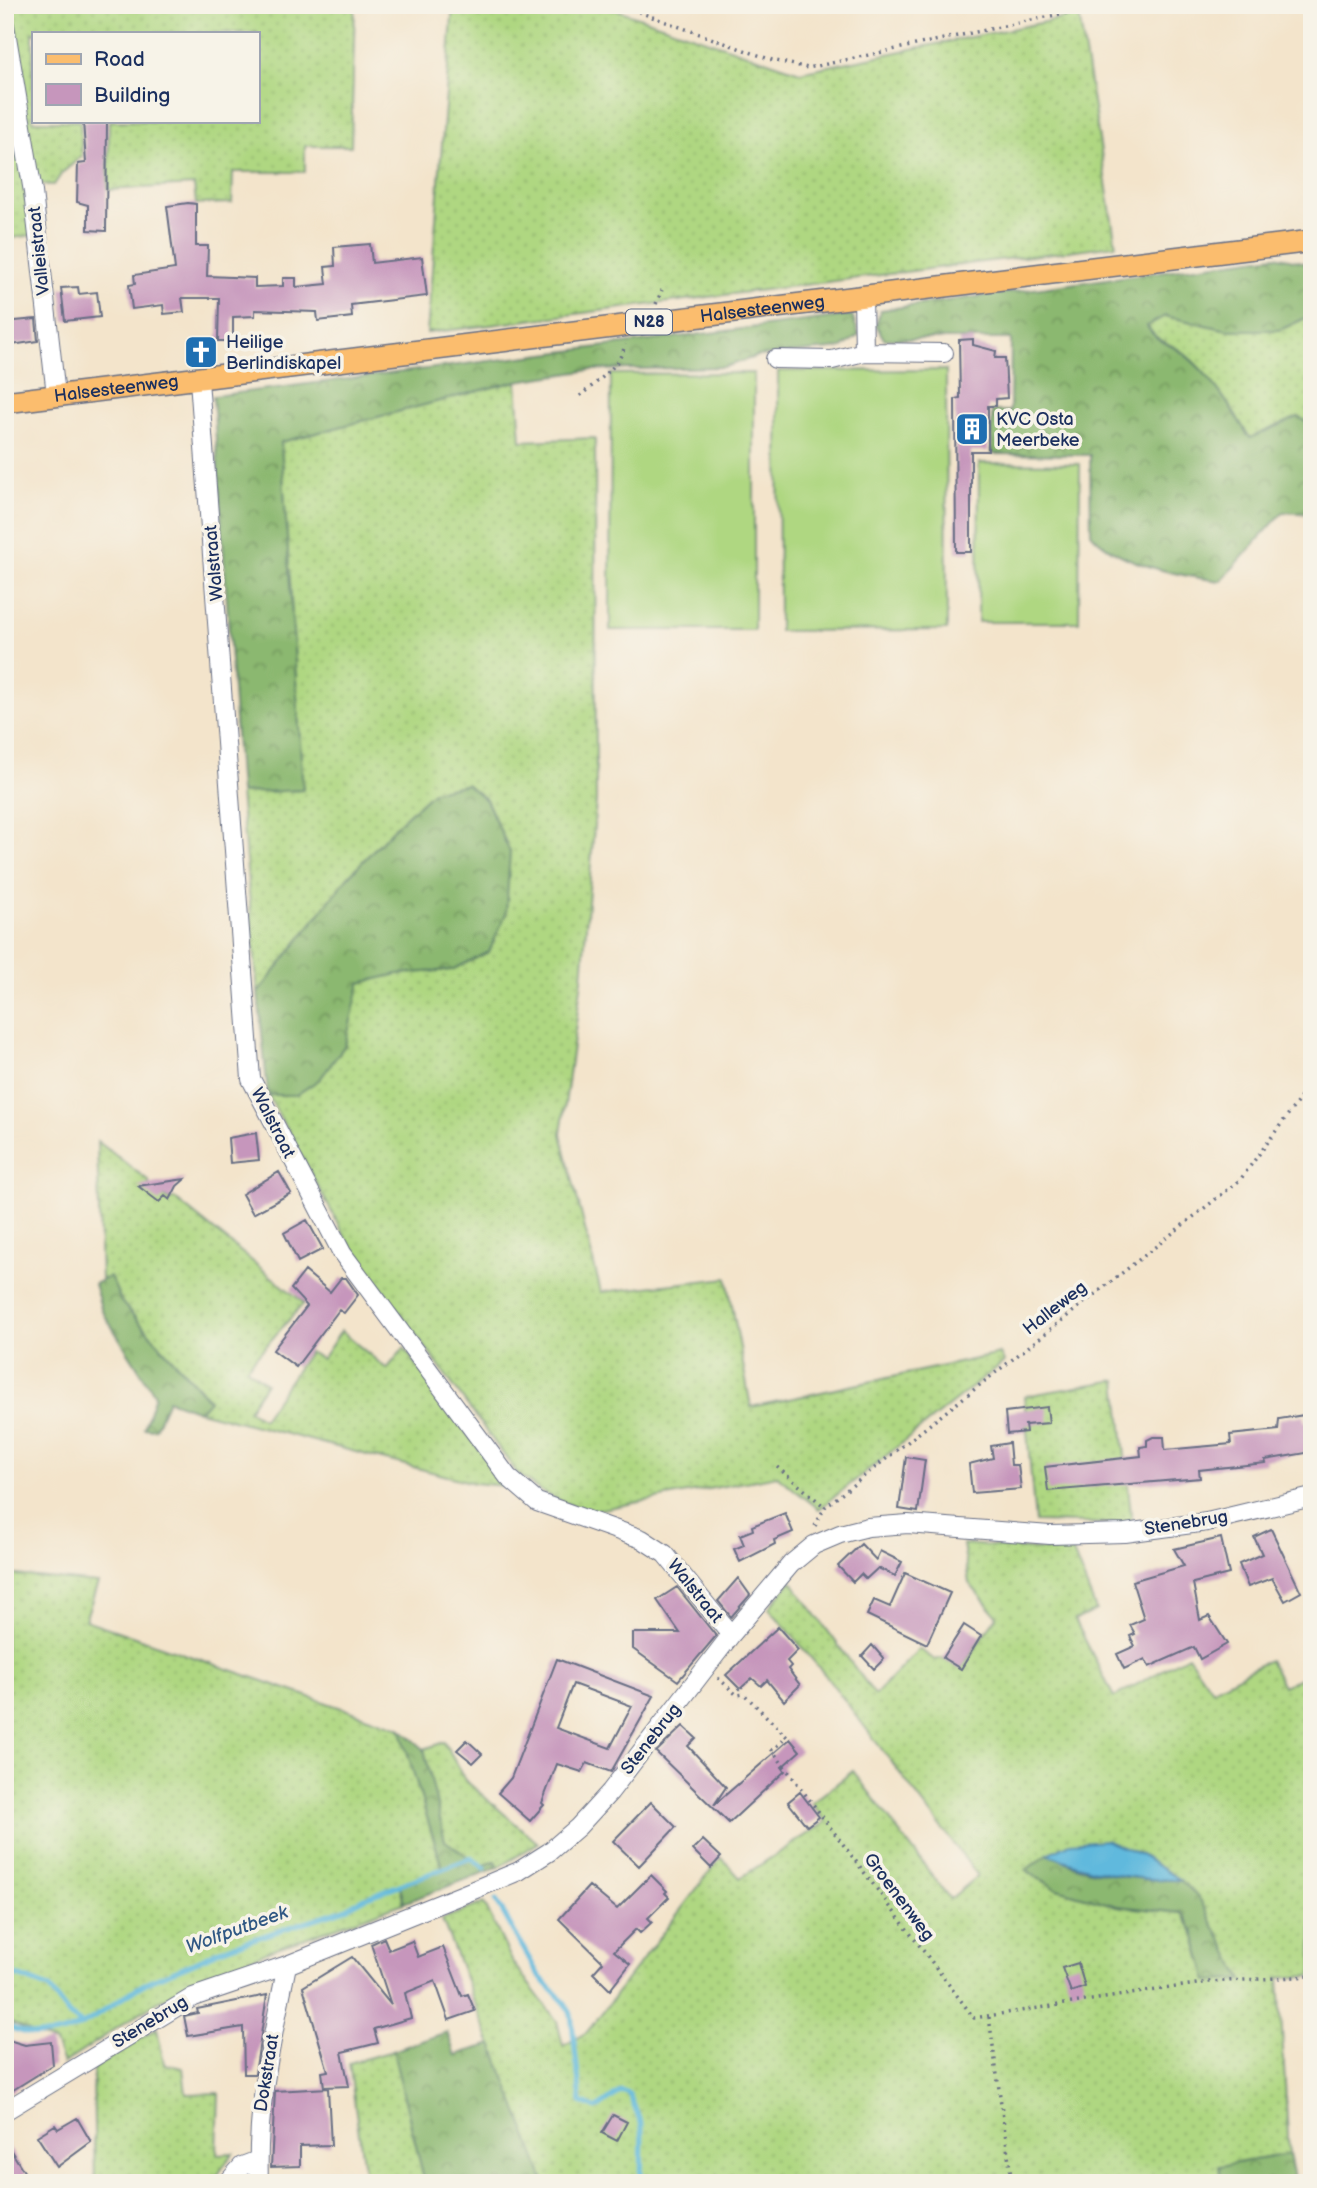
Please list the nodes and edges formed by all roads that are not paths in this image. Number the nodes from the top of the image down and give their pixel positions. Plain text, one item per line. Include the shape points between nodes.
1 (5, 24) edge
2 (1312, 241) edge
3 (863, 295) junction
4 (864, 352) junction
5 (944, 354) dead end
6 (775, 359) dead end
7 (199, 380) junction
8 (56, 395) junction
9 (5, 402) edge
10 (1312, 1497) edge
11 (731, 1635) junction
12 (287, 1965) junction
13 (5, 2111) edge
14 (258, 2160) junction
15 (227, 2183) edge
16 (259, 2183) edge

1 - 8 street, Valleistraat via 33,192
2 - 3 main road, Halsesteenweg / N28
3 - 4 street
3 - 7 main road, Halsesteenweg / N28
4 - 5 street
4 - 6 street via 832,359
7 - 8 main road, Halsesteenweg / N28
7 - 11 street, Walstraat via 251,1079 342,1253 508,1477 537,1502 642,1539 664,1554
8 - 9 main road, Halsesteenweg / N28
10 - 11 street, Stenebrug via 1207,1522 1125,1532 1050,1535 908,1524 859,1530 814,1545 791,1564
11 - 12 street, Stenebrug via 610,1792 549,1852 495,1881
12 - 13 street, Stenebrug via 192,1997
12 - 14 street, Dokstraat via 263,2076
14 - 15 street via 242,2166
14 - 16 street, Dokstraat

